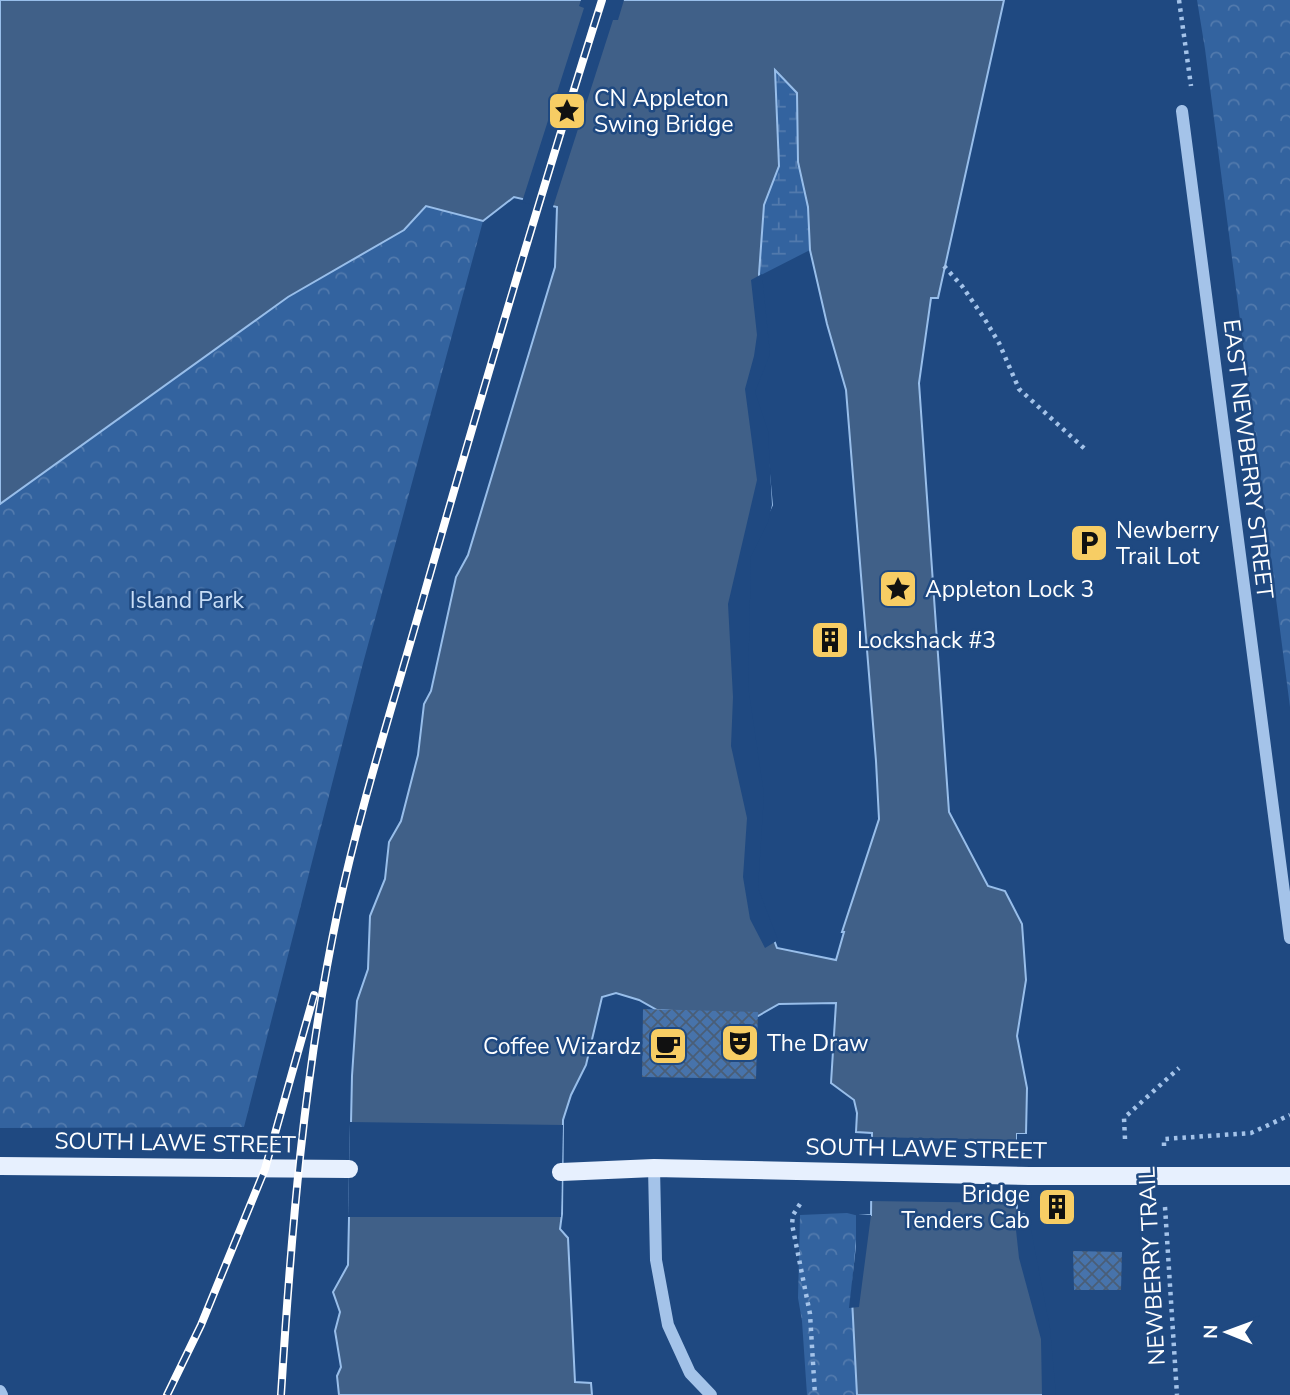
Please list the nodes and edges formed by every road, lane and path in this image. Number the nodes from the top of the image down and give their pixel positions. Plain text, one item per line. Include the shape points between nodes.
1 (1180, 0) edge
2 (1182, 111) joint
3 (944, 266) dead end
4 (1086, 450) dead end
5 (1290, 938) edge
6 (1179, 1068) dead end
7 (1290, 1115) edge
8 (1125, 1139) dead end
9 (0, 1166) edge
10 (654, 1168) junction
11 (349, 1170) dead end
12 (561, 1172) dead end
13 (1163, 1176) junction
14 (1290, 1176) edge
15 (806, 1201) dead end
16 (710, 1395) edge
17 (815, 1395) edge
18 (1177, 1395) edge

1 - 2 path via 1191,87
2 - 5 street, EAST NEWBERRY STREET
3 - 4 path via 984,318 1019,388
6 - 8 path via 1124,1118
7 - 13 path, NEWBERRY TRAIL via 1251,1133 1164,1139
9 - 11 main road, SOUTH LAWE STREET
10 - 12 main road, SOUTH LAWE STREET
10 - 13 main road, SOUTH LAWE STREET
10 - 16 street via 656,1260 668,1325 690,1373
13 - 14 main road, SOUTH LAWE STREET
13 - 18 path, NEWBERRY TRAIL
15 - 17 path via 798,1205 792,1224 810,1314

